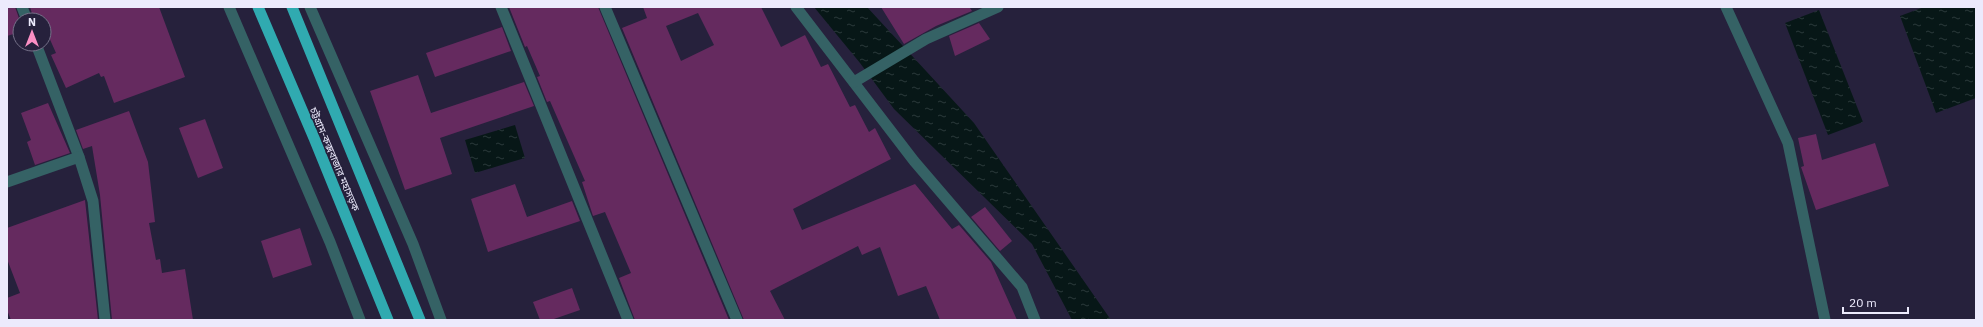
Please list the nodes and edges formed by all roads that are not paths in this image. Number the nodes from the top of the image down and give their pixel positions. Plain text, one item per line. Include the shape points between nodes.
1 (229, 7) edge
2 (258, 7) edge
3 (292, 7) edge
4 (310, 7) edge
5 (501, 7) edge
6 (605, 7) edge
7 (796, 7) edge
8 (998, 7) edge
9 (1726, 7) edge
10 (39, 52) edge
11 (859, 79) junction
12 (79, 157) junction
13 (7, 182) edge
14 (105, 320) edge
15 (360, 320) edge
16 (388, 320) edge
17 (420, 320) edge
18 (442, 320) edge
19 (628, 320) edge
20 (738, 320) edge
21 (1035, 320) edge
22 (1825, 320) edge

1 - 15 street via 330,242
2 - 16 highway, চট্টগ্রাম-কক্সবাজার মহাসড়ক
3 - 17 highway, চট্টগ্রাম-কক্সবাজার মহাসড়ক
4 - 18 street via 413,244
5 - 19 street
6 - 20 street
7 - 11 street
8 - 11 street via 917,44
9 - 22 street via 1788,143
10 - 12 street
11 - 21 street via 914,161 1022,287
12 - 13 street
12 - 14 street via 93,201

